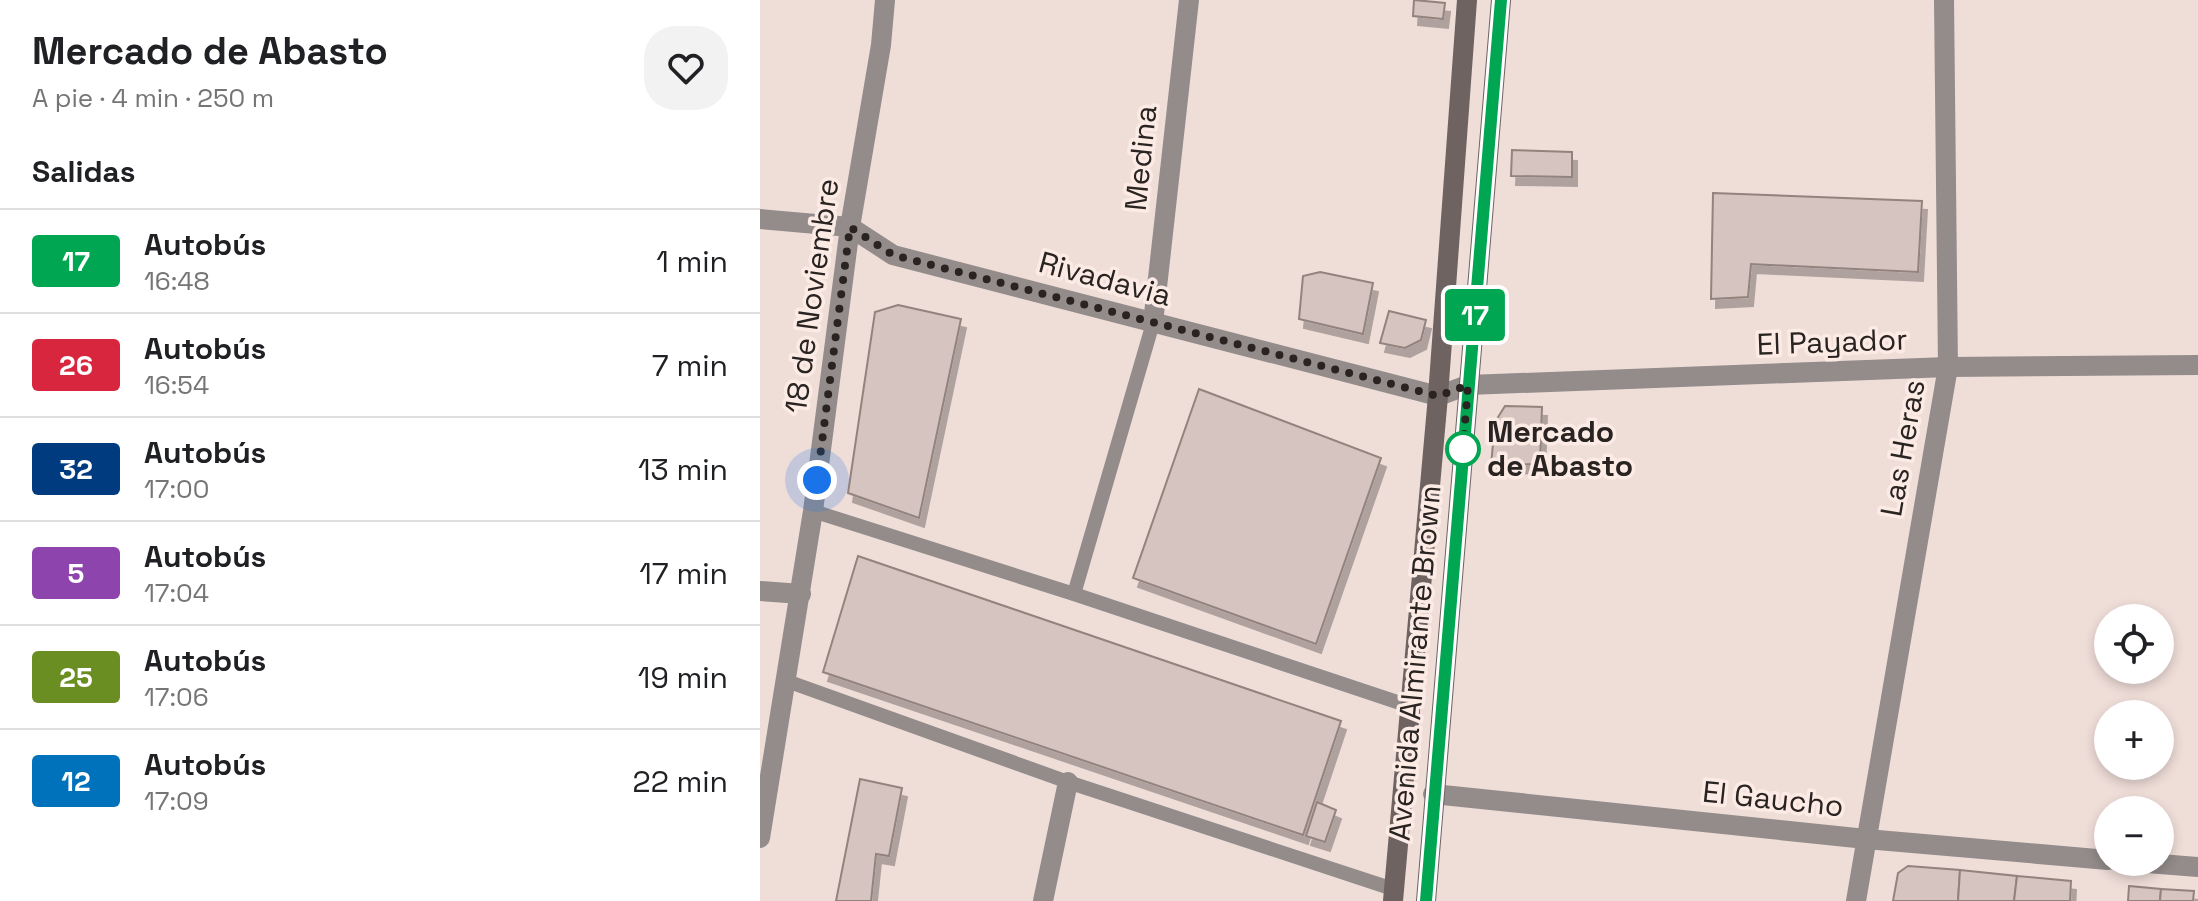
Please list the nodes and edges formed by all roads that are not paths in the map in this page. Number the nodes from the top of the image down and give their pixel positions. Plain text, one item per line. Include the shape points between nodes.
1 (885, 0) edge
2 (1189, 0) edge
3 (1467, 0) edge
4 (1501, 0) edge
5 (1944, 0) edge
6 (760, 219) edge
7 (850, 227) junction
8 (1153, 323) junction
9 (2198, 365) edge
10 (1948, 367) junction
11 (1468, 385) junction
12 (1438, 396) junction
13 (813, 511) junction
14 (760, 591) edge
15 (801, 594) junction
16 (1074, 594) junction
17 (784, 680) junction
18 (1412, 707) junction
19 (1068, 782) junction
20 (1433, 794) junction
21 (760, 838) edge
22 (1866, 839) junction
23 (2094, 859) edge
24 (2174, 865) edge
25 (2198, 867) edge
26 (1393, 895) edge
27 (1043, 901) edge
28 (1426, 901) edge
29 (1856, 901) edge

1 - 7 street, 18 de Noviembre
2 - 8 street, Medina
3 - 12 main road, Avenida Almirante Brown
4 - 11 main road, Avenida Almirante Brown
5 - 10 street, Las Heras
6 - 7 street, Rivadavia
7 - 8 street, Rivadavia via 893,255
7 - 13 street, 18 de Noviembre
8 - 12 street, Rivadavia
8 - 16 lane
9 - 10 street, El Payador
10 - 11 street, El Payador
10 - 22 street, Las Heras
11 - 12 street, El Payador
11 - 20 main road, Avenida Almirante Brown
12 - 18 main road, Avenida Almirante Brown
13 - 15 street, 18 de Noviembre
13 - 16 lane
14 - 15 street
15 - 17 street, 18 de Noviembre
16 - 18 lane
17 - 19 lane
17 - 21 street, 18 de Noviembre
18 - 26 main road, Avenida Almirante Brown
19 - 26 lane
19 - 27 street
20 - 22 street, El Gaucho
20 - 28 main road, Avenida Almirante Brown
22 - 23 street, El Gaucho
22 - 29 street, Las Heras
24 - 25 street

